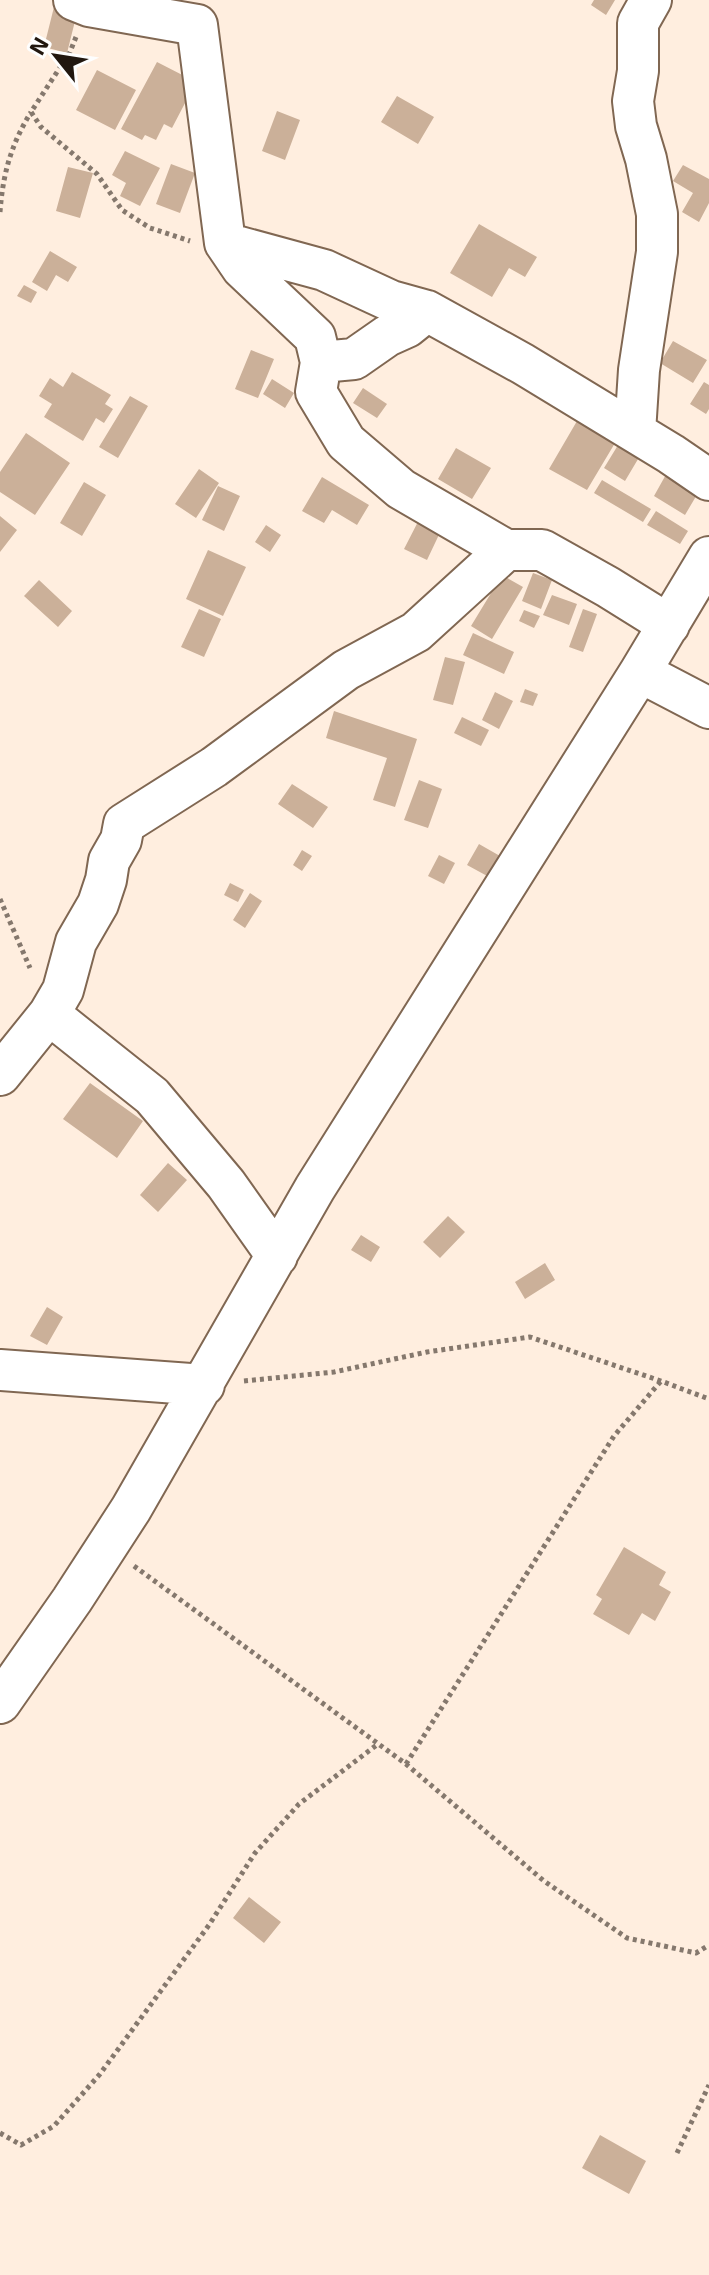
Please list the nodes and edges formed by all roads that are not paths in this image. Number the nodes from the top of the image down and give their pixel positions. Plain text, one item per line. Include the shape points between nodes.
1 (651, 0) edge
2 (81, 3) edge
3 (193, 12) edge
4 (225, 243) junction
5 (427, 311) junction
6 (321, 362) junction
7 (635, 432) junction
8 (709, 480) edge
9 (506, 550) junction
10 (709, 557) edge
11 (669, 625) junction
12 (640, 672) junction
13 (709, 708) edge
14 (49, 1014) junction
15 (0, 1075) edge
16 (277, 1256) junction
17 (0, 1370) edge
18 (204, 1385) junction
19 (0, 1703) edge

1 - 7 street via 638,23 633,101 657,214 657,252
2 - 3 street
3 - 4 street
4 - 5 street via 324,270 391,301
4 - 6 street via 242,268 315,337
5 - 6 street via 354,359
5 - 7 street
6 - 9 street via 316,392 346,442 401,489
7 - 8 street
9 - 11 street via 542,550
9 - 14 street via 416,632 346,670 214,767 124,824 98,904 76,942 63,990
10 - 11 street
11 - 12 street
12 - 13 street
12 - 16 street
14 - 15 street
14 - 16 street via 152,1096 226,1184
16 - 18 street
17 - 18 street
18 - 19 street via 107,1546

